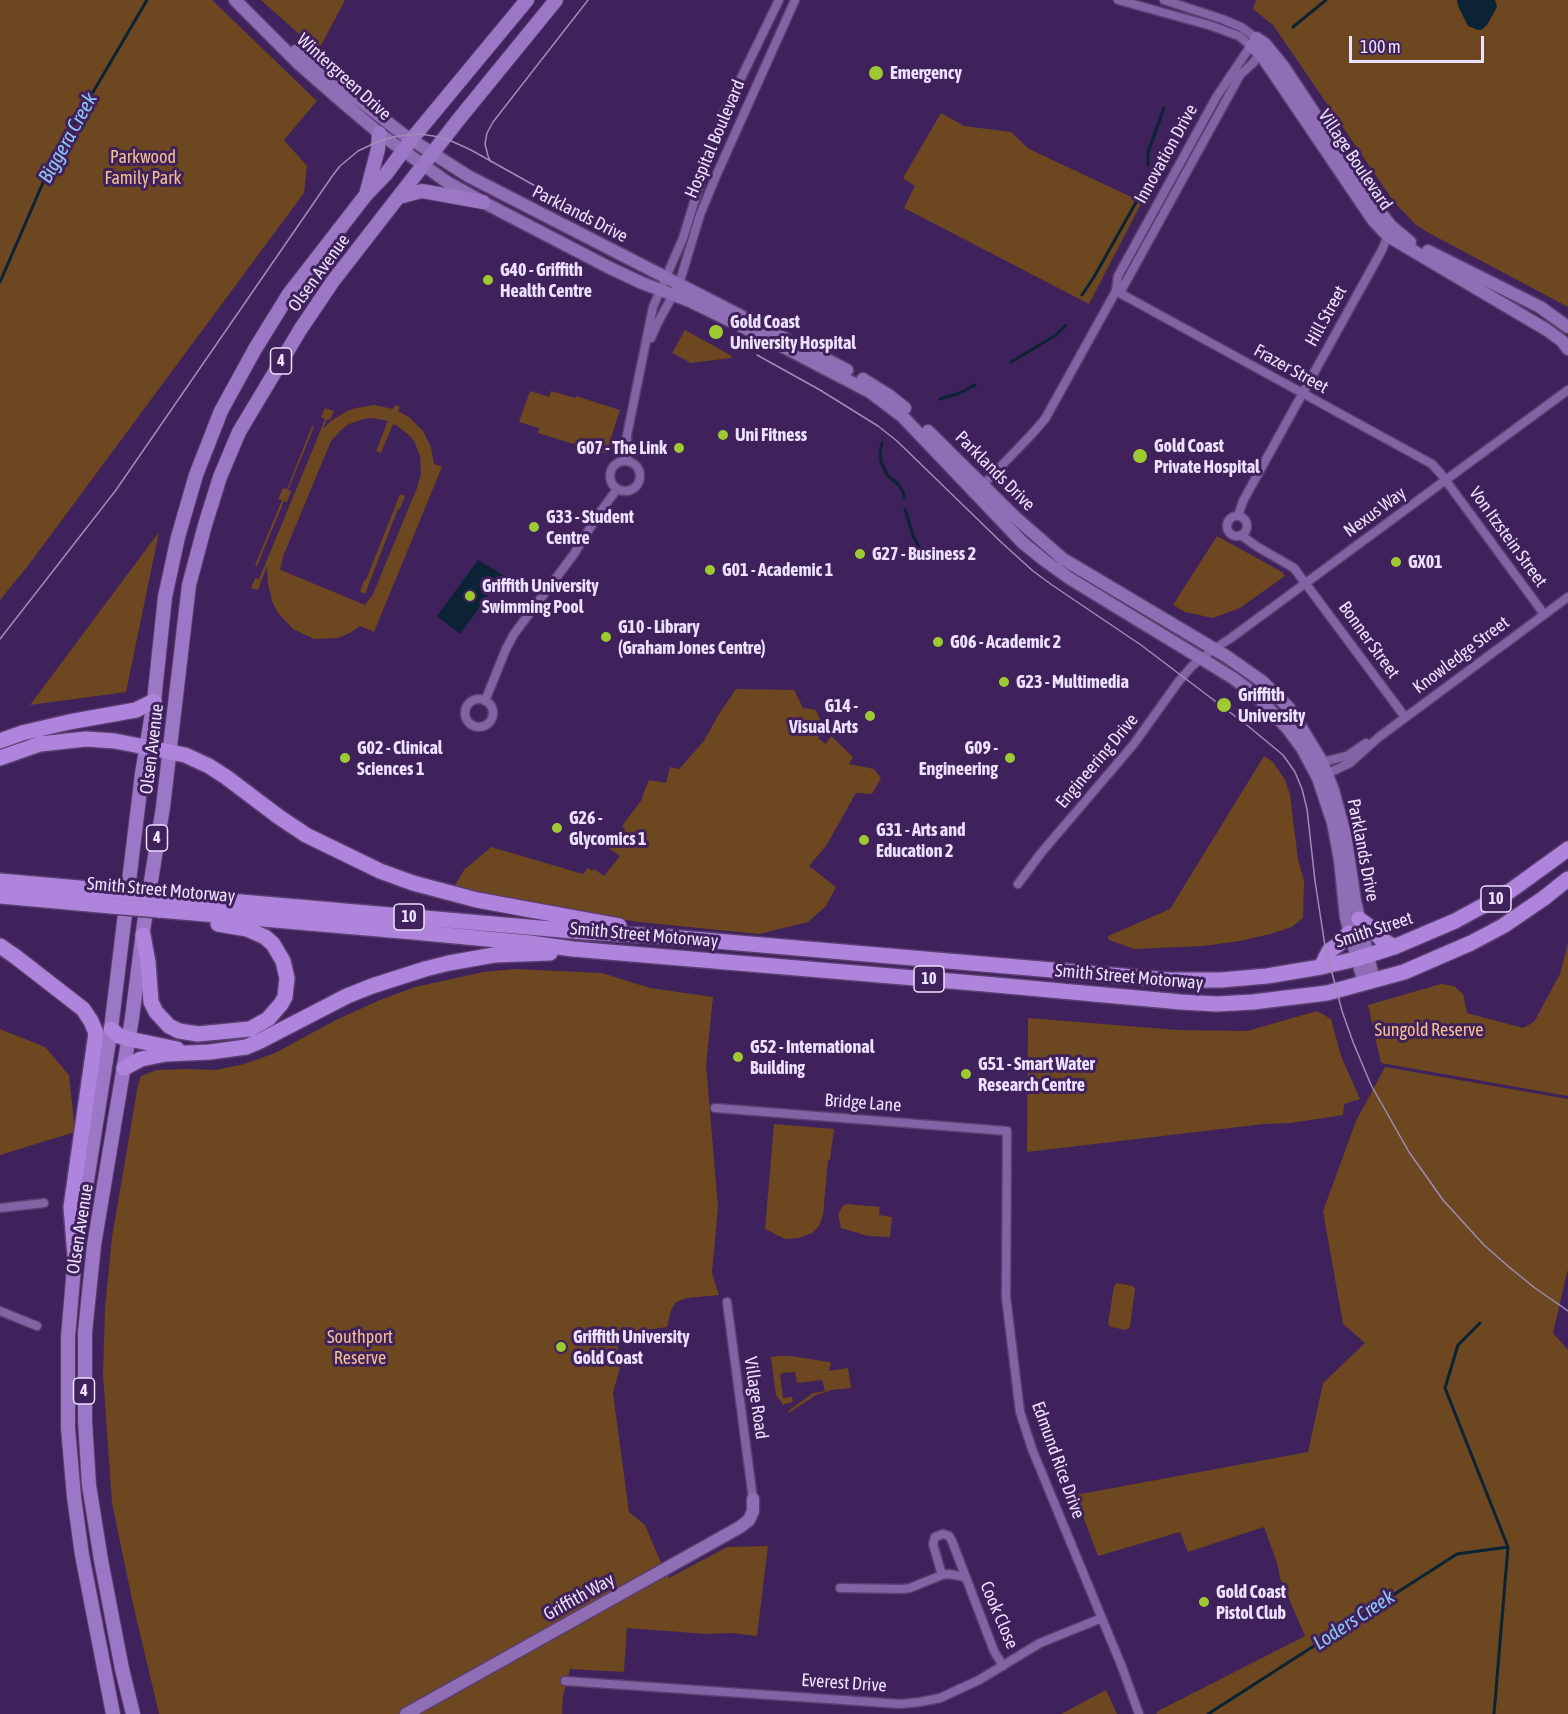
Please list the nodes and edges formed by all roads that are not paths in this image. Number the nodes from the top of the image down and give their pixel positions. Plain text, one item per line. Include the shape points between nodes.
1 (235, 0) edge
2 (527, 0) edge
3 (556, 0) edge
4 (779, 0) edge
5 (795, 0) edge
6 (1118, 0) edge
7 (1164, 0) edge
8 (263, 27) junction
9 (1258, 45) junction
10 (728, 105) junction
11 (744, 112) junction
12 (723, 115) junction
13 (739, 123) junction
14 (379, 133) junction
15 (407, 145) junction
16 (433, 153) junction
17 (424, 165) junction
18 (365, 196) junction
19 (399, 196) junction
20 (483, 202) junction
21 (1390, 231) junction
22 (666, 278) junction
23 (661, 290) junction
24 (677, 290) junction
25 (1116, 291) junction
26 (1568, 327) edge
27 (1568, 349) edge
28 (645, 352) junction
29 (1568, 390) edge
30 (1302, 394) junction
31 (627, 461) junction
32 (1445, 480) junction
33 (979, 488) junction
34 (617, 489) junction
35 (1238, 516) junction
36 (1241, 535) junction
37 (1306, 583) junction
38 (1568, 597) edge
39 (1544, 614) junction
40 (1214, 649) junction
41 (1201, 658) junction
42 (154, 701) junction
43 (485, 701) dead end
44 (1405, 717) junction
45 (0, 741) edge
46 (147, 747) junction
47 (170, 751) junction
48 (0, 758) edge
49 (1320, 770) junction
50 (1568, 849) edge
51 (1568, 879) edge
52 (0, 880) edge
53 (1018, 884) dead end
54 (0, 896) edge
55 (112, 898) junction
56 (160, 902) junction
57 (1359, 920) junction
58 (1349, 933) junction
59 (143, 935) junction
60 (657, 936) junction
61 (0, 946) edge
62 (1394, 947) junction
63 (573, 949) junction
64 (1362, 957) junction
65 (1321, 967) junction
66 (1169, 980) joint
67 (1369, 982) junction
68 (111, 1029) junction
69 (129, 1039) junction
70 (192, 1052) junction
71 (124, 1068) junction
72 (716, 1108) dead end
73 (1007, 1131) joint
74 (44, 1203) dead end
75 (0, 1208) edge
76 (75, 1256) junction
77 (727, 1302) dead end
78 (0, 1311) edge
79 (37, 1326) dead end
80 (753, 1499) joint
81 (942, 1575) junction
82 (965, 1577) junction
83 (840, 1588) dead end
84 (1102, 1618) junction
85 (1003, 1666) junction
86 (565, 1681) dead end
87 (901, 1704) junction
88 (114, 1714) edge
89 (133, 1714) edge
90 (406, 1714) edge
91 (900, 1714) edge
92 (1139, 1714) edge

1 - 8 street, Wintergreen Drive
2 - 15 main road, Olsen Avenue / 4
3 - 16 main road, Olsen Avenue / 4
4 - 10 street, Hospital Boulevard
5 - 11 street, Hospital Boulevard
6 - 9 street, Village Boulevard via 1212,26
7 - 9 street, Village Boulevard via 1241,27
8 - 14 street, Wintergreen Drive via 299,64
8 - 15 street, Wintergreen Drive
9 - 21 street, Village Boulevard via 1373,220
9 - 25 street, Innovation Drive via 1253,63 1240,75 1122,289
10 - 11 street
10 - 12 street, Hospital Boulevard
11 - 13 street, Hospital Boulevard
12 - 13 street
12 - 22 street, Hospital Boulevard
13 - 24 street, Hospital Boulevard via 700,215
14 - 15 street, Wintergreen Drive
14 - 18 main road
15 - 16 street, Parklands Drive
15 - 17 street, Parklands Drive
15 - 18 main road, Olsen Avenue / 4
16 - 17 main road, Olsen Avenue / 4
16 - 22 street, Parklands Drive via 484,184
17 - 19 main road, Olsen Avenue / 4
17 - 20 street, Parklands Drive
18 - 42 main road, Olsen Avenue / 4 via 289,294 221,411 178,537 165,597
19 - 20 main road via 422,190
19 - 47 main road, Olsen Avenue / 4 via 300,330 239,432 224,468 189,585
20 - 23 street, Parklands Drive
21 - 26 street, Village Boulevard via 1540,307
21 - 27 street, Village Boulevard via 1547,330
21 - 30 street, Hill Street
22 - 23 street, Hospital Boulevard
22 - 24 street, Parklands Drive
23 - 24 street, Parklands Drive
23 - 28 street, Hospital Boulevard via 653,307
24 - 28 street, Hospital Boulevard
24 - 33 street, Parklands Drive via 878,388 914,417
25 - 30 street, Frazer Street
25 - 33 street, Innovation Drive via 1045,419
28 - 31 street via 627,435
29 - 32 street, Nexus Way
30 - 32 street, Frazer Street via 1429,462
30 - 35 street, Hill Street
31 - 34 street via 617,463 610,471 611,482
31 - 34 street via 639,469 639,483 627,492
32 - 37 street, Nexus Way
32 - 39 street, Von Itzstein Street
33 - 40 street, Parklands Drive via 1063,559
33 - 41 street, Parklands Drive via 1023,543 1056,569
34 - 43 street via 514,634
35 - 36 street via 1247,525
35 - 36 street via 1230,518 1227,527 1230,533
36 - 37 street via 1292,566
37 - 40 street, Nexus Way
37 - 44 street, Bonner Street
38 - 39 street, Knowledge Street
39 - 44 street, Knowledge Street
40 - 41 street, Nexus Way
40 - 49 street, Parklands Drive via 1282,700
41 - 49 street, Parklands Drive via 1257,696
41 - 53 street, Engineering Drive
42 - 45 highway via 136,710 50,726
42 - 46 main road, Olsen Avenue / 4
44 - 49 street, Knowledge Street via 1375,740
46 - 47 highway
46 - 48 highway via 70,740 40,744
46 - 68 main road, Olsen Avenue / 4
47 - 59 main road, Olsen Avenue / 4
47 - 60 highway via 209,766 306,835 380,871 460,896
49 - 57 street, Parklands Drive via 1340,812
49 - 58 street, Parklands Drive via 1336,840
50 - 62 highway, Smith Street / 10 via 1510,891 1455,921
51 - 67 highway, 10 via 1481,938 1427,963
52 - 55 highway, Smith Street Motorway / 10
54 - 55 highway, Smith Street Motorway / 10
55 - 56 highway, Smith Street Motorway / 10, bridge
56 - 59 highway via 174,918 235,926 265,938 279,953 286,969 281,1004 260,1025 242,1030 198,1034 169,1026 151,1002
56 - 60 highway, Smith Street Motorway / 10
56 - 63 highway, Smith Street Motorway / 10
57 - 62 highway
57 - 64 street, Parklands Drive
58 - 64 street, Parklands Drive
58 - 65 highway via 1329,951
59 - 69 main road, Olsen Avenue / 4
60 - 66 highway, Smith Street Motorway / 10
61 - 76 highway via 83,1009 96,1033 71,1208
62 - 64 highway, Smith Street / 10
63 - 67 highway, Smith Street Motorway / 10 via 1217,1004 1286,999
63 - 70 highway via 494,956 425,969 347,996 246,1047
64 - 65 highway, Smith Street / 10
64 - 67 street, Parklands Drive
65 - 66 highway, Smith Street / 10 via 1242,978
68 - 69 highway
68 - 76 main road, Olsen Avenue / 4
69 - 70 highway
69 - 71 main road, Olsen Avenue / 4
70 - 71 highway via 153,1056
71 - 89 main road, Olsen Avenue / 4 via 90,1278 84,1390 94,1518
72 - 73 street, Bridge Lane
73 - 84 street, Edmund Rice Drive via 1006,1297 1020,1412
74 - 75 street
76 - 88 main road, Olsen Avenue / 4 via 67,1362 70,1464 77,1526
77 - 80 street, Village Road
78 - 79 street
80 - 90 street, Griffith Way via 749,1520 740,1527
81 - 82 street, Cook Close
81 - 82 street, Cook Close via 933,1544 935,1537 943,1534 951,1538
81 - 83 street, Cook Close via 910,1588
82 - 85 street, Cook Close
84 - 85 street, Everest Drive via 1040,1643
84 - 92 street, Edmund Rice Drive
85 - 87 street, Everest Drive via 940,1698
86 - 87 street, Everest Drive
87 - 91 street

